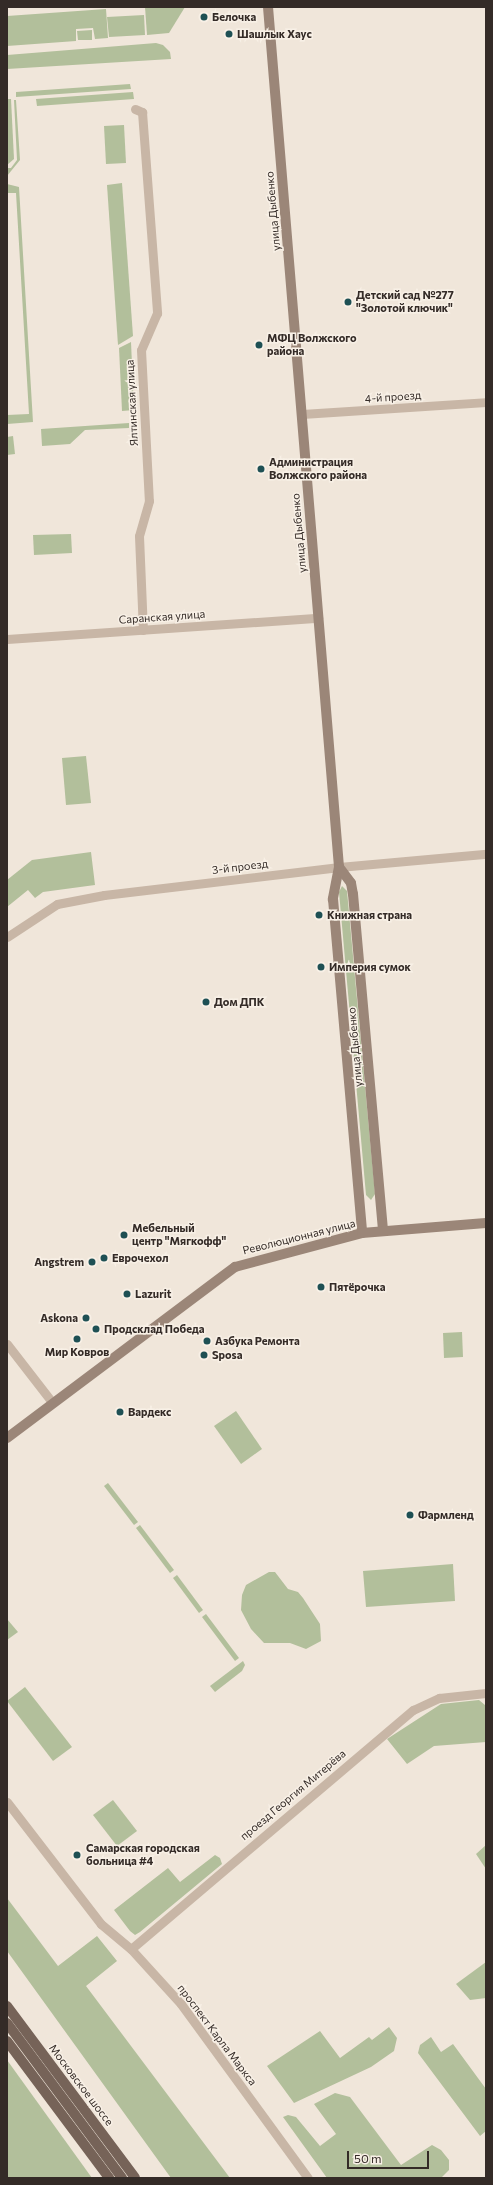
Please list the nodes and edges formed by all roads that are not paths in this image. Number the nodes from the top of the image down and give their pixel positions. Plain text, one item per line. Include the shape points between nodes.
1 (268, 7) edge
2 (135, 109) dead end
3 (486, 402) edge
4 (302, 414) junction
5 (318, 618) junction
6 (143, 630) junction
7 (7, 639) edge
8 (486, 854) edge
9 (339, 867) junction
10 (351, 883) junction
11 (334, 885) junction
12 (7, 937) edge
13 (486, 1223) edge
14 (383, 1230) junction
15 (362, 1233) junction
16 (7, 1344) edge
17 (52, 1402) junction
18 (7, 1438) edge
19 (486, 1693) edge
20 (7, 1802) edge
21 (131, 1949) junction
22 (7, 2006) edge
23 (7, 2023) edge
24 (7, 2041) edge
25 (109, 2178) edge
26 (122, 2178) edge
27 (135, 2178) edge
28 (308, 2178) edge

1 - 4 main road, улица Дыбенко
2 - 6 street, Ялтинская улица via 142,112 157,313 141,350 149,501 139,536
3 - 4 street, 4-й проезд
4 - 5 main road, улица Дыбенко
5 - 6 street, Саранская улица
5 - 9 main road, улица Дыбенко
6 - 7 street, Саранская улица
8 - 9 street, 3-й проезд
9 - 10 main road
9 - 11 main road, улица Дыбенко
9 - 12 street, 3-й проезд via 112,894 57,904
10 - 11 main road
10 - 14 main road, улица Дыбенко
11 - 15 main road, улица Дыбенко via 333,899
13 - 14 main road, Революционная улица
14 - 15 main road, Революционная улица
15 - 17 main road, Революционная улица via 235,1267
16 - 17 street
17 - 18 main road, Революционная улица
19 - 21 street, проезд Георгия Митерёва via 439,1698 412,1710
20 - 21 street, проспект Карла Маркса via 101,1924
21 - 28 street, проспект Карла Маркса via 181,2004
22 - 27 main road, Московское шоссе
23 - 26 main road, Московское шоссе
24 - 25 main road

